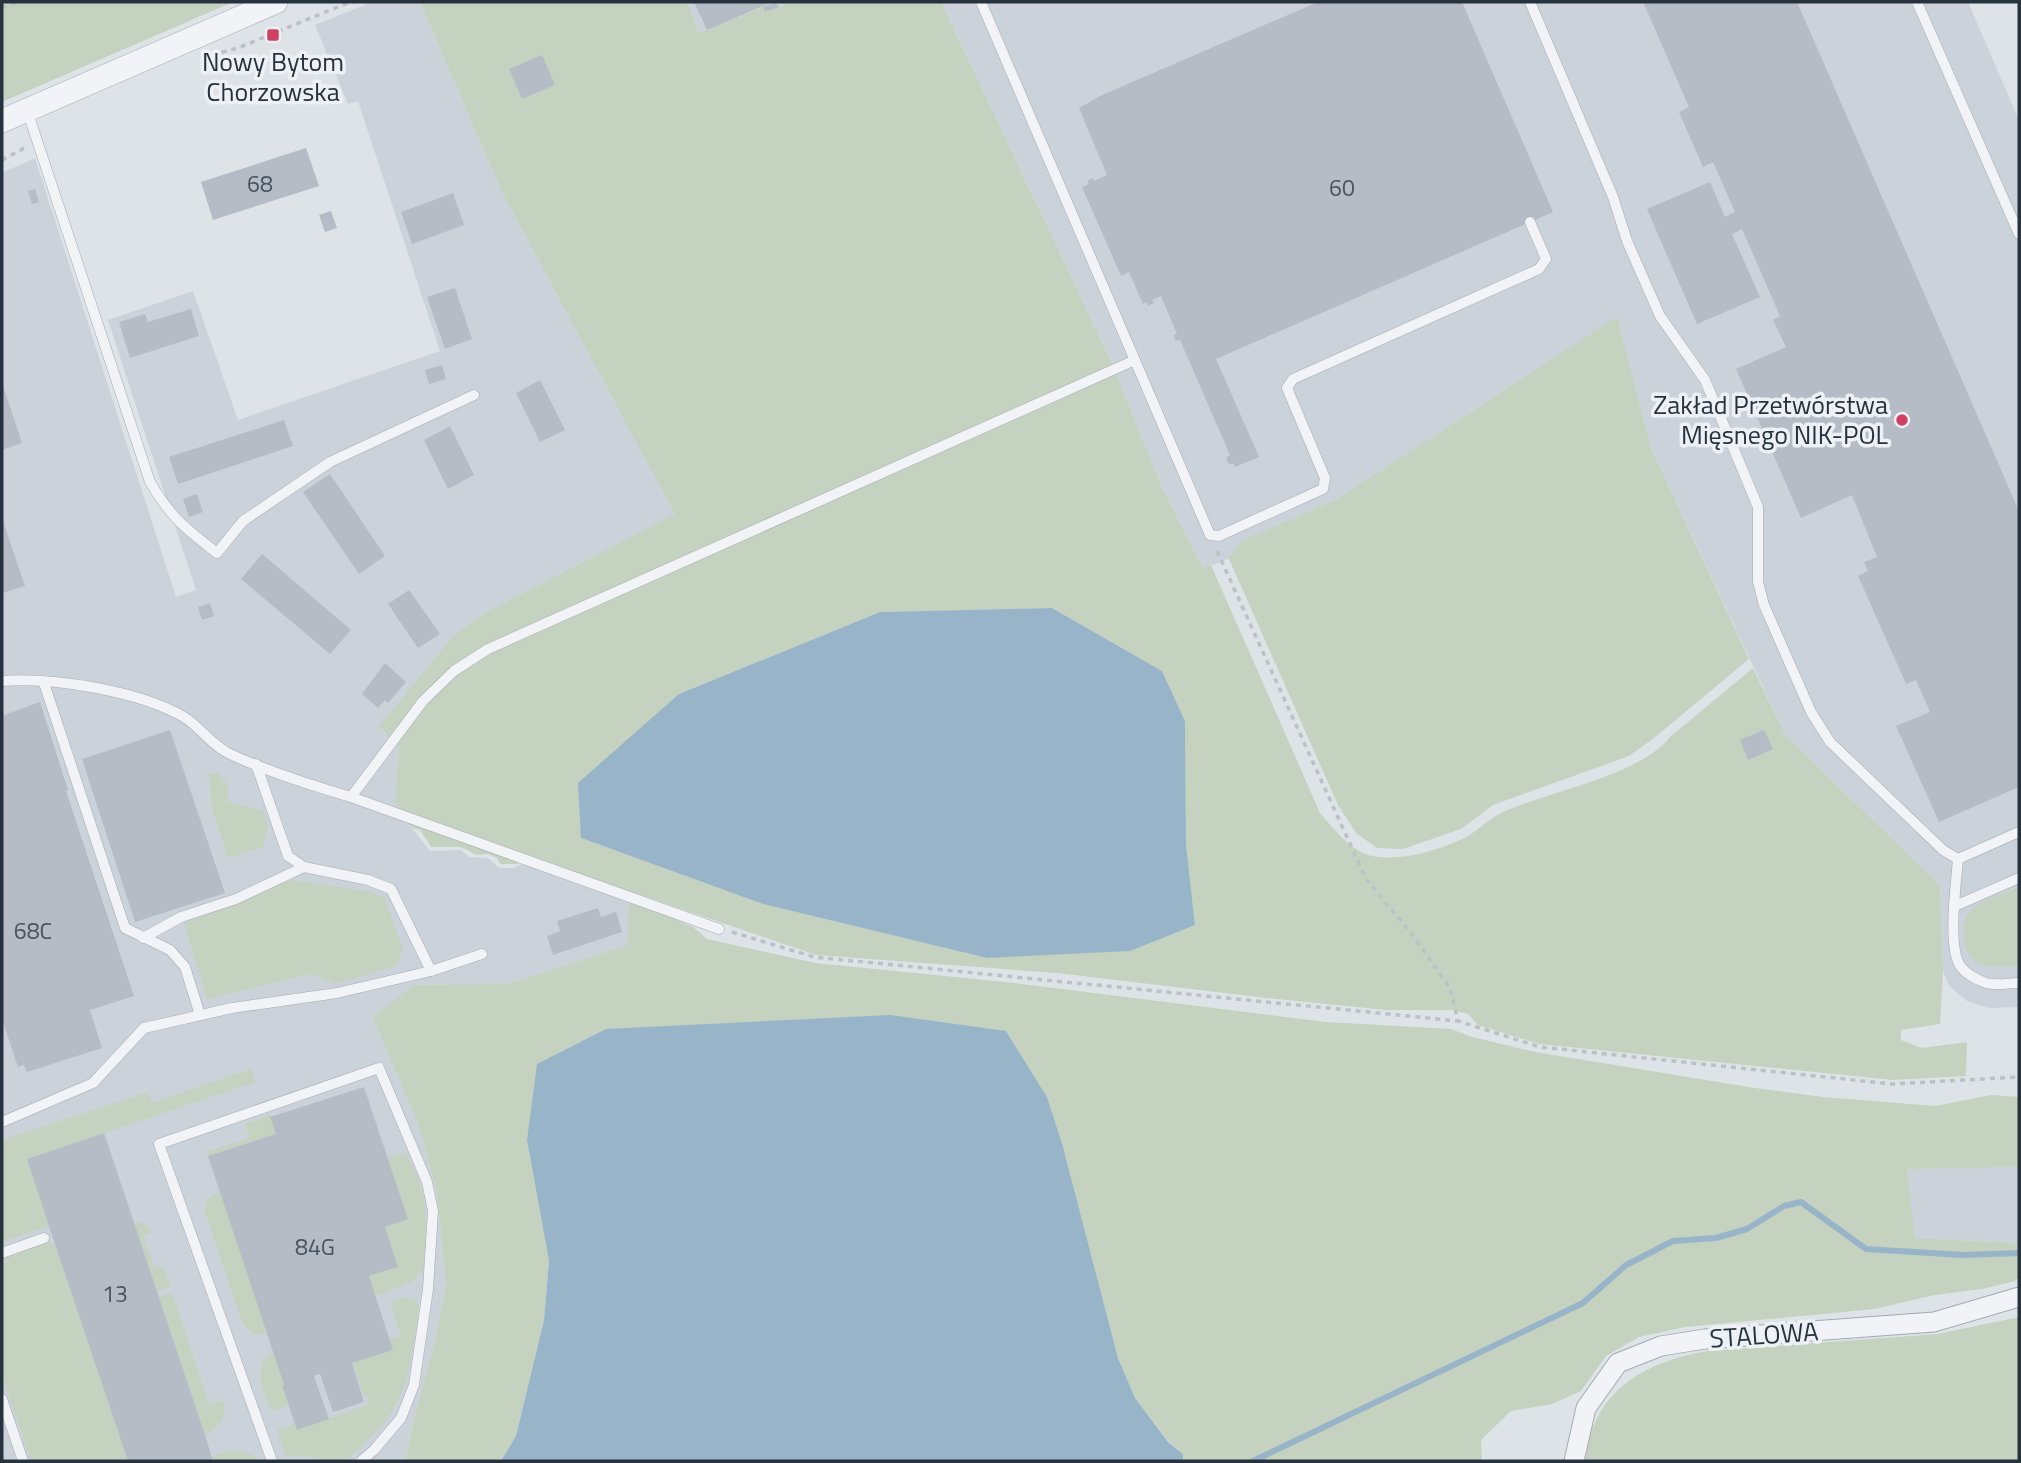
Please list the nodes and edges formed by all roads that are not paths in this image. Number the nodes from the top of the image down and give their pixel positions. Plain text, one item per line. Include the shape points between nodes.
1 (276, 2) edge
2 (981, 2) edge
3 (1530, 2) edge
4 (1917, 2) edge
5 (27, 110) junction
6 (2, 121) edge
7 (1531, 222) dead end
8 (2019, 234) edge
9 (1135, 360) junction
10 (474, 395) dead end
11 (2, 681) edge
12 (44, 683) junction
13 (256, 764) junction
14 (351, 797) junction
15 (2019, 832) edge
16 (1958, 859) junction
17 (304, 867) junction
18 (2019, 878) edge
19 (1955, 906) junction
20 (719, 929) road end
21 (143, 938) junction
22 (482, 954) dead end
23 (431, 971) junction
24 (2019, 983) edge
25 (200, 1015) junction
26 (2, 1122) edge
27 (44, 1238) dead end
28 (2, 1253) edge
29 (2019, 1297) edge
30 (2, 1399) edge
31 (23, 1461) edge
32 (272, 1461) edge
33 (360, 1461) edge
34 (1574, 1461) edge

1 - 5 street
2 - 9 lane
3 - 16 lane via 1654,303 1705,380 1758,507 1758,582 1811,712 1830,742 1942,850
4 - 8 lane
5 - 6 street
5 - 10 lane via 150,482 166,510 216,553 243,521 330,462
7 - 9 lane via 1546,259 1539,269 1293,379 1287,388 1325,478 1323,489 1219,536 1210,535
9 - 14 lane via 488,649 454,671 423,701
11 - 12 lane
12 - 13 lane via 88,686 147,702 184,718 227,752
12 - 21 lane via 125,928
13 - 14 lane
13 - 17 lane via 288,856
14 - 20 lane
15 - 16 lane
16 - 19 lane
17 - 21 lane via 236,899 181,917
17 - 23 lane via 391,889
18 - 19 lane
19 - 24 lane via 1955,952 1960,966 1989,984
21 - 25 lane via 170,950 185,967
22 - 23 lane
23 - 25 lane via 337,993
25 - 26 lane via 144,1028 93,1083
27 - 28 lane
29 - 34 street, STALOWA via 1934,1322 1661,1346 1618,1363 1586,1408
30 - 31 lane
32 - 33 lane via 159,1144 379,1068 427,1182 433,1212 414,1385 401,1418

